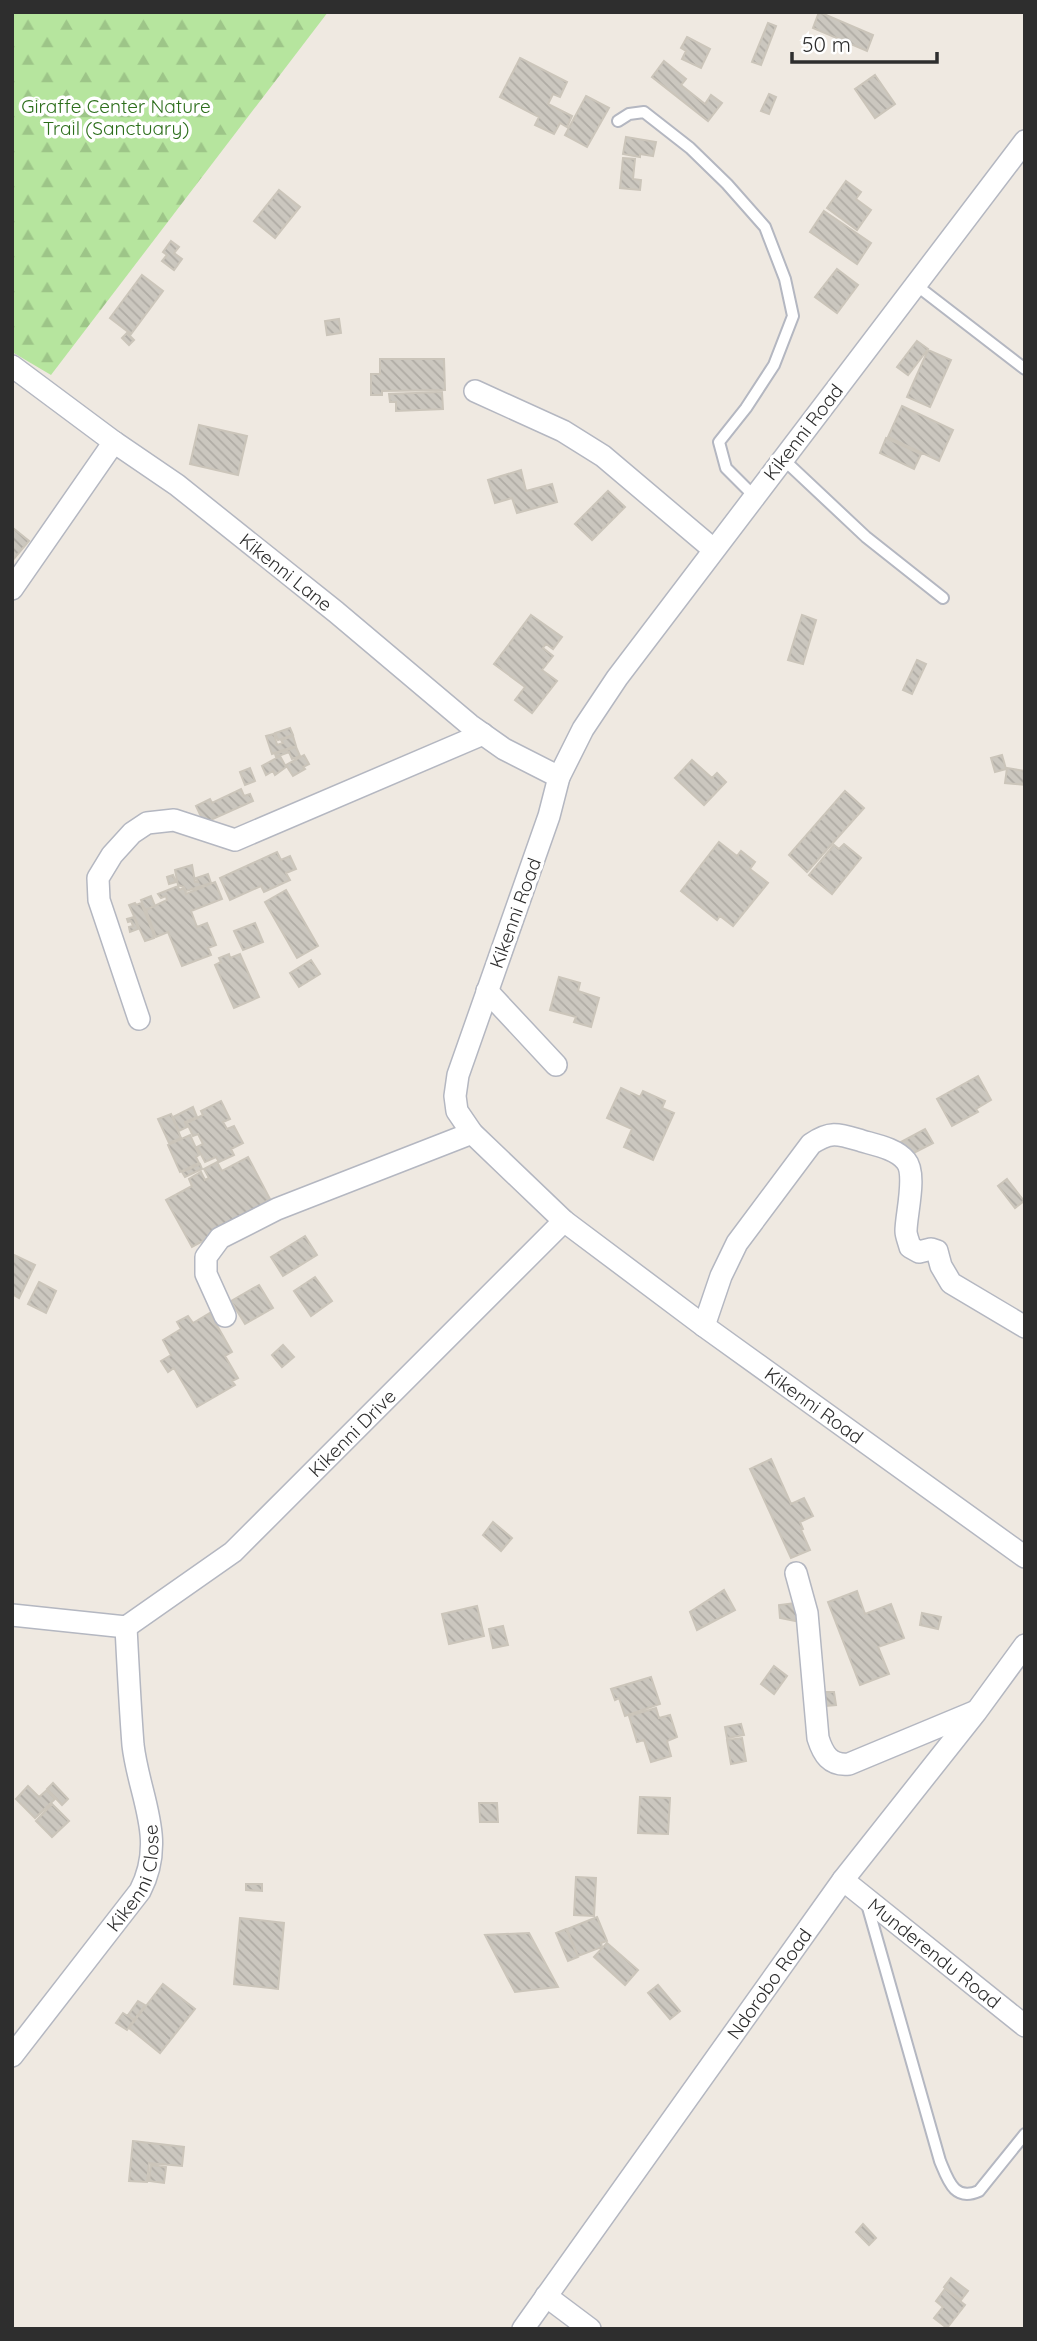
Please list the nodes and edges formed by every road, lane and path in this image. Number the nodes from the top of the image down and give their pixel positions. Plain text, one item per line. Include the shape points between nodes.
1 (618, 121) dead end
2 (1025, 141) edge
3 (916, 285) junction
4 (12, 366) edge
5 (1025, 369) edge
6 (475, 391) dead end
7 (114, 442) junction
8 (783, 458) junction
9 (754, 496) junction
10 (713, 548) junction
11 (12, 589) edge
12 (943, 598) dead end
13 (483, 734) junction
14 (559, 777) junction
15 (487, 991) junction
16 (139, 1019) dead end
17 (556, 1065) dead end
18 (472, 1133) junction
19 (564, 1221) junction
20 (225, 1317) dead end
21 (704, 1326) junction
22 (1025, 1327) edge
23 (1025, 1558) edge
24 (796, 1573) dead end
25 (12, 1615) edge
26 (126, 1627) junction
27 (1025, 1645) edge
28 (976, 1712) junction
29 (843, 1880) junction
30 (865, 1898) junction
31 (1025, 2026) edge
32 (12, 2056) edge
33 (1025, 2134) edge
34 (546, 2295) junction
35 (523, 2329) edge
36 (590, 2329) edge

1 - 9 lane via 644,112 690,148 765,227 785,279 793,316 774,366 719,443 726,468
2 - 3 street, Kikenni Road
3 - 5 lane
3 - 8 street, Kikenni Road
4 - 7 street, Kikenni Lane
6 - 10 street via 564,431 603,456
7 - 11 street
7 - 13 street, Kikenni Lane via 177,485
8 - 9 street, Kikenni Road
8 - 12 lane via 866,537
9 - 10 street, Kikenni Road
10 - 14 street, Kikenni Road via 617,678 583,729
13 - 14 street, Kikenni Lane
13 - 16 street via 235,841 174,820 147,823 132,833 98,878 99,900
14 - 15 street, Kikenni Road via 550,816
15 - 17 street
15 - 18 street, Kikenni Road via 455,1096 457,1111
18 - 19 street, Kikenni Road
18 - 20 street via 277,1209 220,1238 206,1257 206,1274
19 - 21 street, Kikenni Road
19 - 26 street, Kikenni Drive via 233,1552
21 - 22 street via 720,1276 737,1244 810,1144 833,1134 905,1159 911,1196 906,1233 910,1247 919,1252 937,1251 951,1283
21 - 23 street, Kikenni Road
24 - 28 street via 807,1613 818,1738 831,1761 849,1764
25 - 26 street
26 - 32 street, Kikenni Close via 134,1748 152,1829 148,1875
27 - 28 street, Ndorobo Road
28 - 29 street, Ndorobo Road
29 - 30 street, Munderendu Road
29 - 34 street, Ndorobo Road
30 - 31 street, Munderendu Road
30 - 33 lane via 948,2182 960,2194 979,2190
34 - 35 street, Ndorobo Road
34 - 36 street

